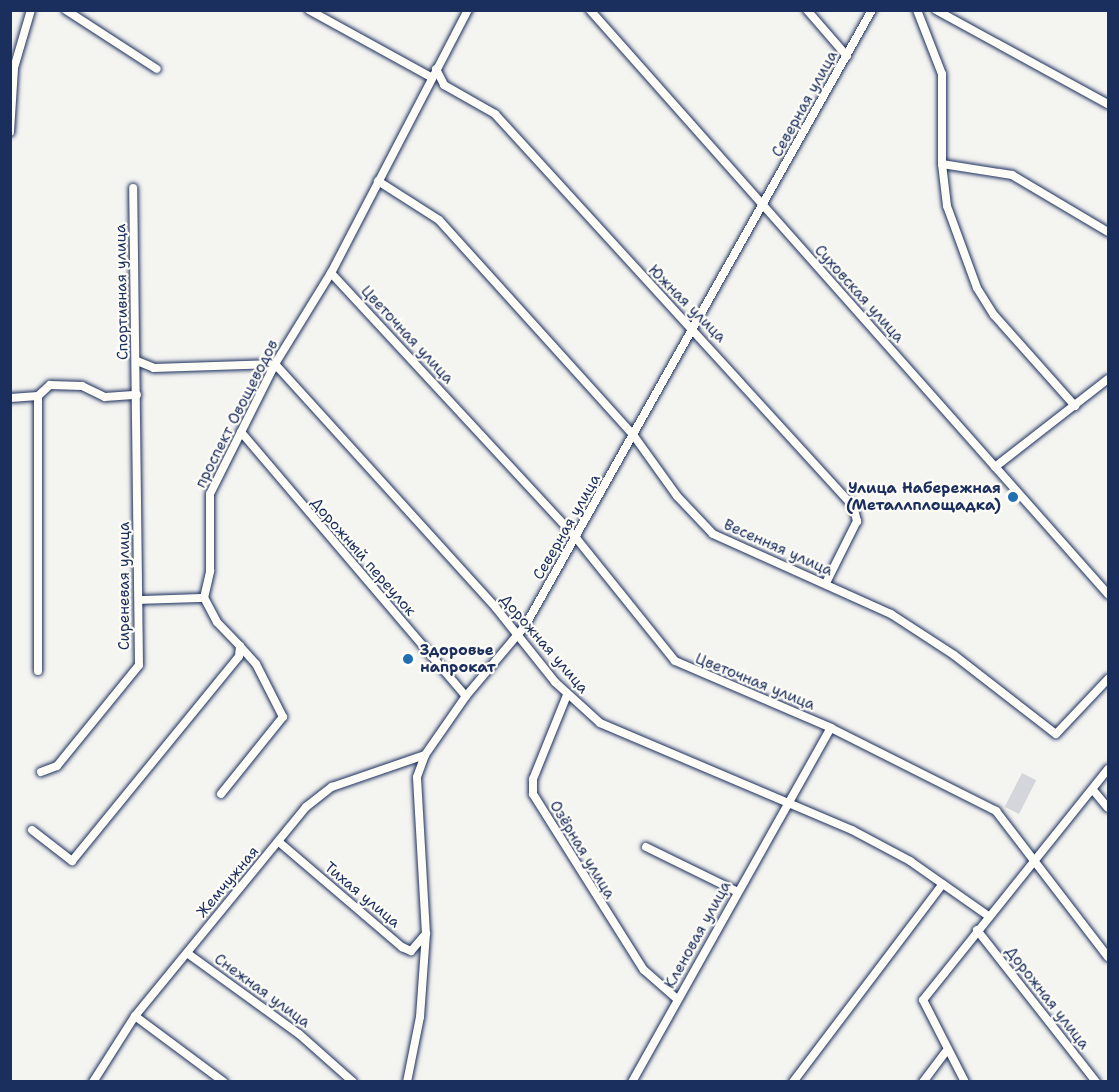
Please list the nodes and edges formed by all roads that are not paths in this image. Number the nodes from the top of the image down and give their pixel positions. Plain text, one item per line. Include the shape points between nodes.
1 (31, 10) edge
2 (66, 10) edge
3 (309, 10) edge
4 (468, 10) edge
5 (590, 10) edge
6 (807, 10) edge
7 (872, 10) edge
8 (917, 10) edge
9 (936, 10) edge
10 (847, 56) junction
11 (157, 69) dead end
12 (433, 73) junction
13 (1108, 104) edge
14 (10, 132) edge
15 (942, 164) junction
16 (378, 181) junction
17 (133, 188) dead end
18 (764, 206) junction
19 (1108, 232) edge
20 (331, 273) junction
21 (694, 328) junction
22 (136, 361) junction
23 (275, 364) junction
24 (1108, 379) edge
25 (136, 395) junction
26 (38, 396) junction
27 (10, 398) edge
28 (1075, 406) junction
29 (241, 432) junction
30 (634, 435) junction
31 (995, 467) junction
32 (577, 539) junction
33 (826, 583) junction
34 (1108, 594) edge
35 (204, 598) junction
36 (140, 600) junction
37 (516, 635) junction
38 (240, 646) junction
39 (38, 671) dead end
40 (1108, 679) edge
41 (567, 695) junction
42 (466, 696) junction
43 (831, 728) junction
44 (425, 755) junction
45 (1108, 769) edge
46 (41, 772) dead end
47 (1093, 790) junction
48 (221, 794) dead end
49 (787, 802) junction
50 (1108, 808) edge
51 (32, 830) dead end
52 (279, 842) junction
53 (646, 846) dead end
54 (1032, 862) junction
55 (943, 884) junction
56 (738, 892) junction
57 (987, 915) junction
58 (977, 930) junction
59 (426, 934) junction
60 (187, 952) junction
61 (1108, 957) edge
62 (677, 999) junction
63 (135, 1016) junction
64 (946, 1052) junction
65 (93, 1082) edge
66 (224, 1082) edge
67 (353, 1082) edge
68 (407, 1082) edge
69 (632, 1082) edge
70 (793, 1082) edge
71 (923, 1082) edge
72 (965, 1082) edge
73 (1096, 1082) edge

1 - 14 street via 14,68
2 - 11 street
3 - 12 street, Южная улица
4 - 12 street, проспект Овощеводов
5 - 18 street, Суховская улица
6 - 10 street
7 - 10 street, Северная улица
8 - 15 street via 942,74
9 - 13 street
10 - 18 street, Северная улица
12 - 16 street, проспект Овощеводов
12 - 21 street, Южная улица via 444,85 495,114 676,316
15 - 19 street via 1012,175
15 - 28 street via 947,206 977,288 994,315
16 - 20 street, проспект Овощеводов
16 - 30 street, Весенняя улица via 439,220
17 - 22 street, Спортивная улица
18 - 21 street, Северная улица
18 - 31 street, Суховская улица
20 - 23 street, проспект Овощеводов
20 - 32 street, Цветочная улица
21 - 30 street, Северная улица
21 - 33 street, Южная улица via 853,506 857,521
22 - 23 street via 154,368
22 - 25 street, Спортивная улица
23 - 29 street, проспект Овощеводов
23 - 37 street, Дорожная улица
24 - 28 street
25 - 26 street via 105,397 82,386 50,385
25 - 36 street, Сиреневая улица
26 - 27 street
26 - 39 street
28 - 31 street
29 - 35 street, проспект Овощеводов via 208,504 210,571
29 - 42 street, Дорожный переулок
30 - 32 street, Северная улица
30 - 33 street, Весенняя улица via 677,496 713,534
31 - 34 street, Суховская улица
32 - 37 street, Северная улица
32 - 43 street, Цветочная улица via 675,662
33 - 40 street, Весенняя улица via 891,614 954,655 1056,734
35 - 36 street
35 - 38 street via 217,622
36 - 46 street, Сиреневая улица via 139,665 57,766
37 - 41 street, Дорожная улица
37 - 42 street, Северная улица
38 - 48 street via 256,664 283,717
38 - 51 street via 239,656 72,861
41 - 49 street, Дорожная улица via 600,723
41 - 62 street, Озёрная улица via 533,779 533,794 644,970
42 - 44 street, Северная улица
43 - 49 street, Кленовая улица
43 - 54 street, Цветочная улица via 996,811
44 - 52 street, Жемчужная via 332,787 306,807
44 - 59 street, Северная улица via 417,777
45 - 47 street
47 - 50 street
47 - 54 street
49 - 55 street, Дорожная улица via 862,836
49 - 56 street, Кленовая улица
52 - 59 street, Тихая улица via 402,947 411,951
52 - 60 street, Жемчужная
53 - 56 street
54 - 57 street
54 - 61 street, Цветочная улица
55 - 57 street, Дорожная улица
55 - 70 street
56 - 62 street, Кленовая улица
57 - 58 street
58 - 64 street via 923,1000
58 - 73 street, Дорожная улица
59 - 68 street, Северная улица via 420,1017
60 - 63 street, Жемчужная
60 - 67 street, Снежная улица
62 - 69 street, Кленовая улица
63 - 65 street, Жемчужная
63 - 66 street
64 - 71 street
64 - 72 street

